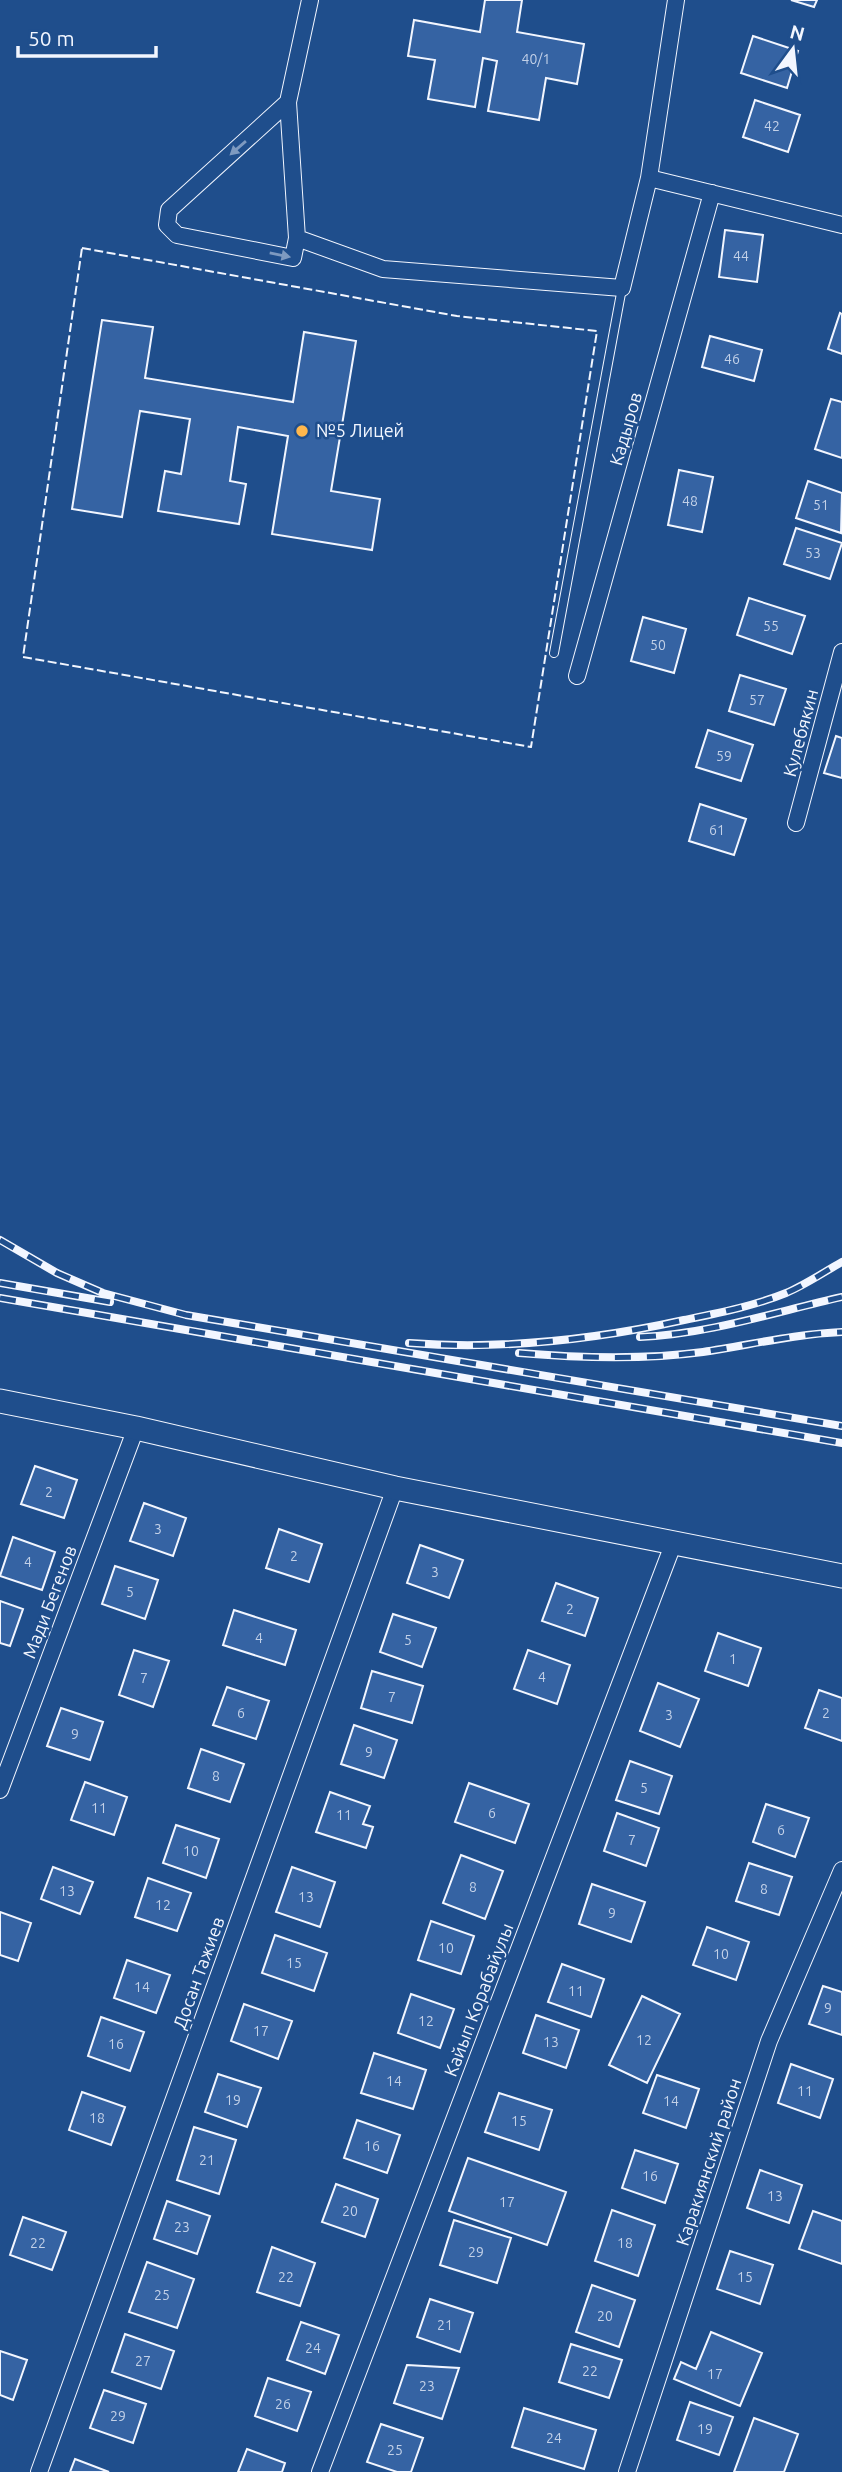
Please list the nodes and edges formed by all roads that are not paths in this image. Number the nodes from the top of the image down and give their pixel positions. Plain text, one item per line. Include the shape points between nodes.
1 (310, 0) edge
2 (676, 0) edge
3 (288, 102) junction
4 (649, 178) junction
5 (712, 193) junction
6 (842, 225) edge
7 (297, 237) junction
8 (622, 288) junction
9 (842, 652) edge
10 (554, 653) dead end
11 (577, 676) dead end
12 (796, 823) dead end
13 (0, 1401) edge
14 (136, 1428) junction
15 (395, 1488) junction
16 (674, 1542) junction
17 (842, 1576) edge
18 (0, 1790) edge
19 (842, 1870) edge
20 (40, 2472) edge
21 (320, 2472) edge
22 (627, 2472) edge

1 - 3 street
2 - 4 street
3 - 7 street
3 -> 7 street via 169,210 167,225 177,235 293,258
4 - 5 street
4 - 8 street
5 - 6 street
5 - 11 street, Кадыров
7 - 8 street via 383,269
8 - 10 lane
9 - 12 street, Кулебякин
13 - 14 street
14 - 15 street
14 - 18 street, Мади Бегенов
15 - 16 street
15 - 20 street, Досан Тажиев
16 - 17 street
16 - 21 street, Кайып Корабайулы
19 - 22 street, Каракиянский район via 769,2041

